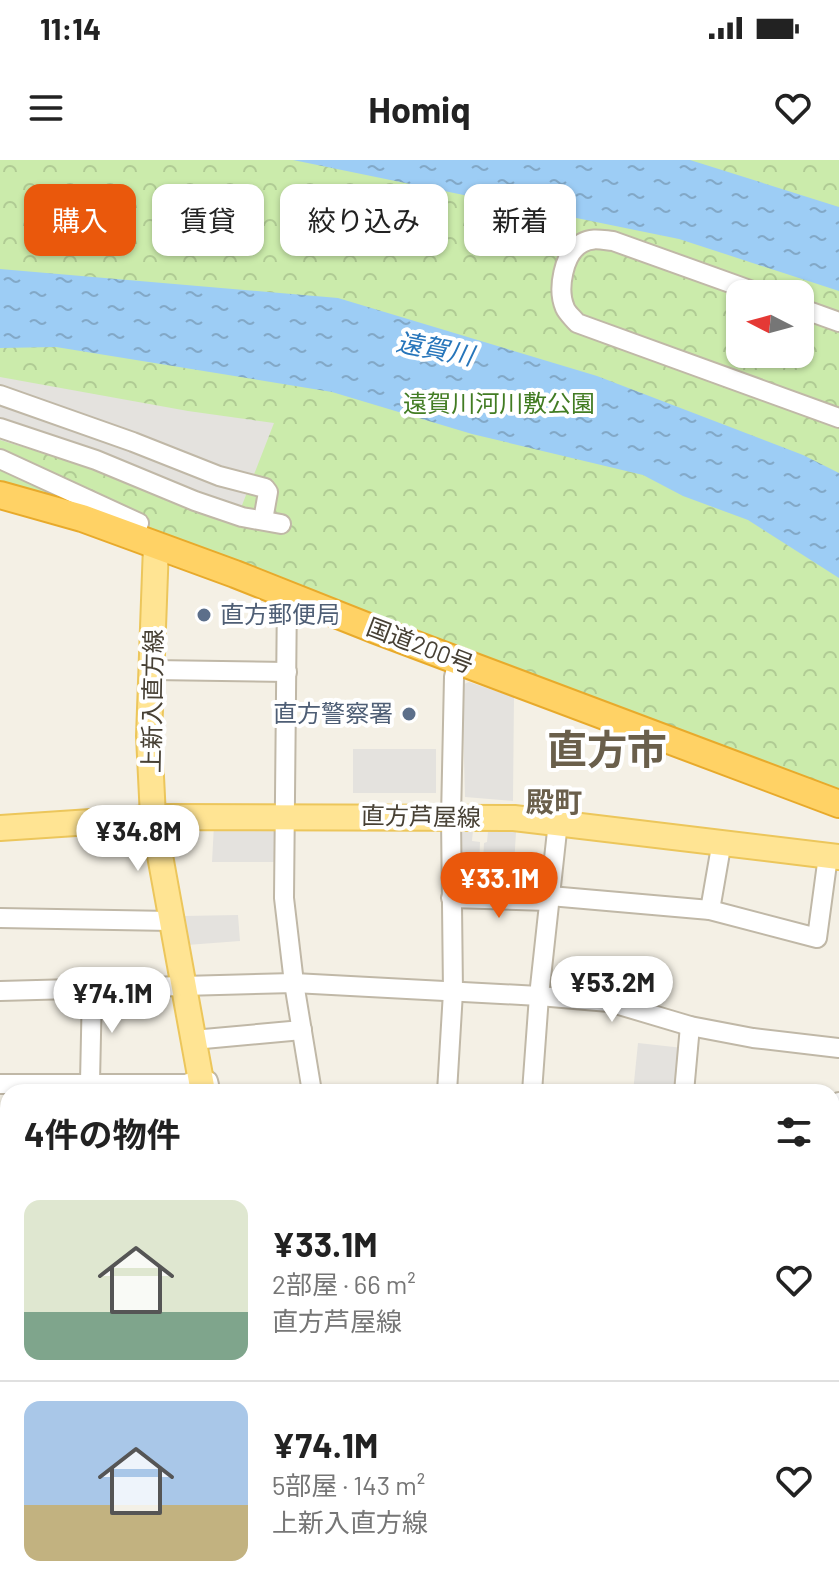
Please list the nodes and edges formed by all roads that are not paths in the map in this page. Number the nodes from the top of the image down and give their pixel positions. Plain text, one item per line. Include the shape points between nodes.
1 (726, 281) edge
2 (814, 313) edge
3 (839, 322) edge
4 (0, 395) edge
5 (839, 418) edge
6 (0, 428) edge
7 (0, 459) edge
8 (0, 495) edge
9 (145, 542) junction
10 (287, 593) junction
11 (458, 660) junction
12 (153, 670) junction
13 (287, 672) junction
14 (839, 804) edge
15 (286, 816) junction
16 (153, 817) junction
17 (451, 818) junction
18 (558, 822) junction
19 (0, 828) edge
20 (722, 841) junction
21 (833, 857) edge
22 (451, 898) junction
23 (549, 899) junction
24 (710, 910) junction
25 (0, 918) edge
26 (171, 921) junction
27 (294, 983) junction
28 (183, 985) junction
29 (92, 988) junction
30 (0, 991) edge
31 (453, 992) junction
32 (539, 996) junction
33 (690, 1026) junction
34 (302, 1030) junction
35 (193, 1040) junction
36 (839, 1048) edge
37 (90, 1082) junction
38 (0, 1084) edge
39 (126, 1084) edge
40 (198, 1084) edge
41 (311, 1084) edge
42 (447, 1084) edge
43 (533, 1084) edge
44 (685, 1084) edge

1 - 5 street via 595,239 579,244 561,288 565,310 577,323
2 - 3 street
4 - 6 street via 265,488 272,522 195,501
7 - 9 street via 139,523
8 - 9 highway, 国道200号
9 - 10 highway, 国道200号
9 - 12 main road, 上新入直方線
10 - 11 highway, 国道200号
10 - 13 street
11 - 14 highway, 国道200号
11 - 17 street
12 - 13 street
12 - 16 main road, 上新入直方線
13 - 15 street
15 - 16 main road, 直方芦屋線
15 - 17 main road, 直方芦屋線
15 - 27 street via 284,898
16 - 19 main road, 直方芦屋線
16 - 26 main road, 上新入直方線
17 - 18 main road, 直方芦屋線
17 - 22 street
18 - 20 main road, 直方芦屋線
18 - 23 street
20 - 21 main road, 直方芦屋線
20 - 24 street
21 - 24 street via 817,938
22 - 23 street
22 - 31 street
23 - 24 street
23 - 32 street
25 - 26 street
26 - 28 main road, 上新入直方線
27 - 28 street
27 - 31 street
27 - 34 street
28 - 29 street
28 - 35 main road, 上新入直方線
29 - 30 street
29 - 37 street
31 - 32 street
31 - 42 street
32 - 33 street via 609,1002
32 - 43 street
33 - 36 street
33 - 44 street
34 - 35 street
34 - 41 street
35 - 40 main road, 上新入直方線
37 - 38 street
37 - 39 street

